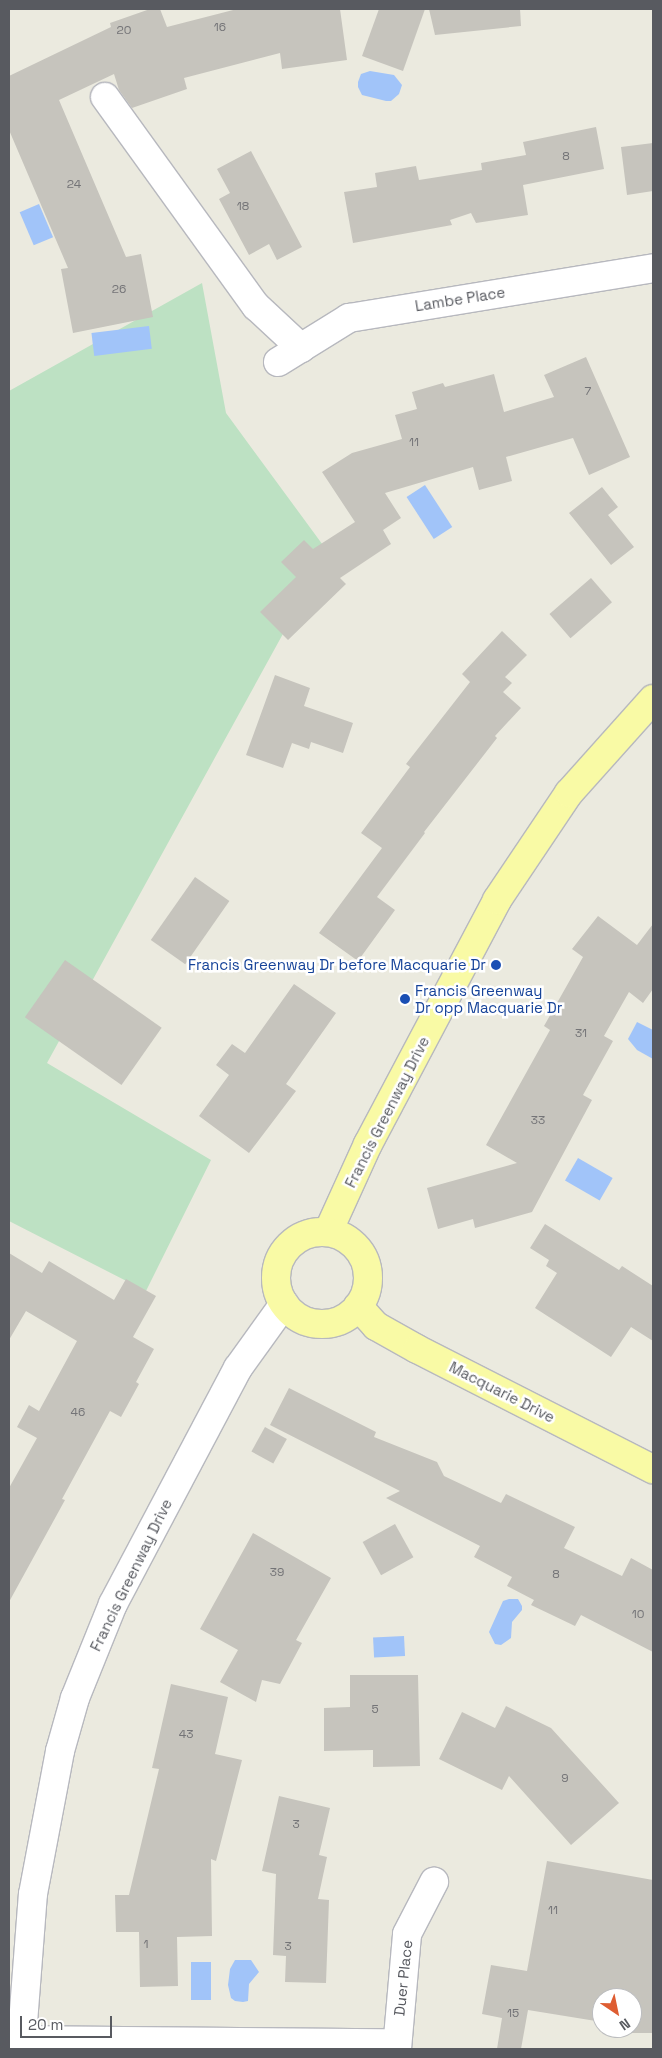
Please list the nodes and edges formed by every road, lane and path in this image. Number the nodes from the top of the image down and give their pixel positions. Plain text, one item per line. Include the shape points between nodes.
1 (105, 97) dead end
2 (653, 268) edge
3 (653, 699) edge
4 (328, 1232) junction
5 (284, 1304) junction
6 (358, 1306) junction
7 (653, 1469) edge
8 (434, 1882) dead end
9 (22, 2044) edge
10 (397, 2046) edge

1 - 2 street, Lambe Place via 289,355 350,318
3 - 4 main road, Francis Greenway Drive via 568,793 496,900 368,1144
4 - 5 main road via 302,1236 283,1254 276,1280
4 - 6 main road via 342,1236 362,1254 368,1281
5 - 6 main road via 306,1321 320,1324 347,1316
5 - 9 street, Francis Greenway Drive via 238,1368 219,1403 113,1604 75,1698 60,1751 33,1894
6 - 7 main road, Macquarie Drive via 376,1326 417,1349
8 - 10 street, Duer Place via 407,1934
9 - 10 street

